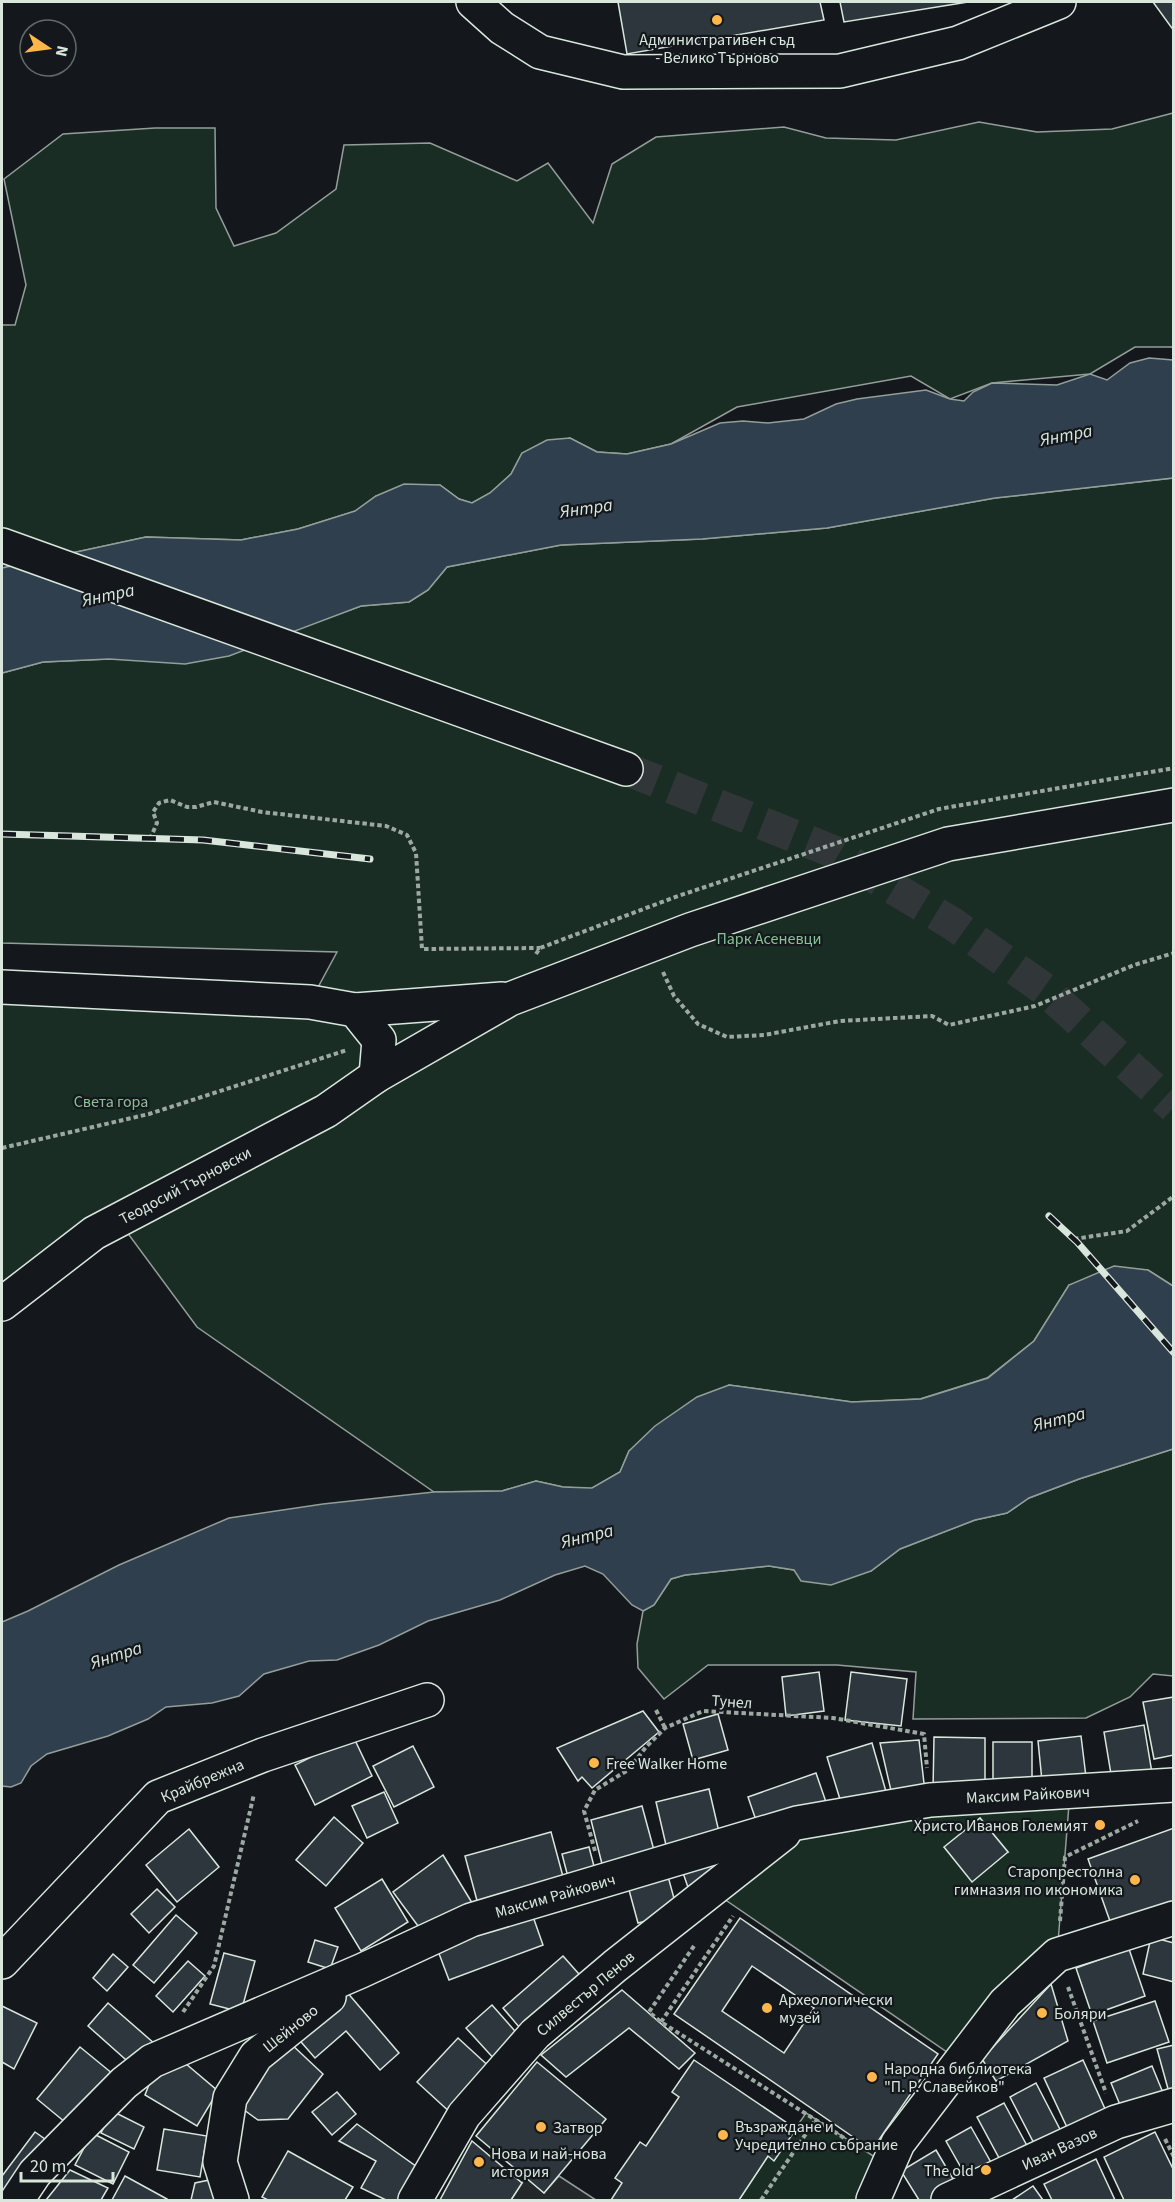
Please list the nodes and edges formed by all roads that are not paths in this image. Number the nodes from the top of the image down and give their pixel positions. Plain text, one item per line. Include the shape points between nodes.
1 (473, 2) edge
2 (1059, 2) edge
3 (2, 545) edge
4 (626, 769) tunnel mouth
5 (1173, 805) edge
6 (2, 987) edge
7 (510, 999) junction
8 (355, 1010) junction
9 (376, 1076) junction
10 (2, 1304) edge
11 (427, 1700) dead end
12 (1173, 1785) edge
13 (797, 1823) junction
14 (1173, 1918) edge
15 (2, 1962) edge
16 (361, 1971) junction
17 (1173, 2105) edge
18 (17, 2200) edge
19 (232, 2200) edge
20 (415, 2200) edge
21 (873, 2200) edge
22 (948, 2200) edge

1 - 2 street via 502,28 540,52 624,72 646,72 840,71 958,43
3 - 4 street
5 - 7 street via 948,844 690,930
6 - 8 street via 310,1002
7 - 8 street
7 - 9 street, Теодосий Търновски
8 - 9 street via 379,1040
9 - 10 street, Теодосий Търновски via 326,1111 94,1233
11 - 15 street, Крайбрежна via 263,1755 158,1797
12 - 13 street, Максим Райкович via 930,1800
13 - 16 street, Максим Райкович via 471,1920
13 - 20 street, Силвестър Пенов via 535,2034 464,2115
14 - 21 street via 1057,1956 1005,2003 898,2143
16 - 18 street, Максим Райкович via 152,2061 124,2083 35,2173
16 - 19 street, Шейново via 256,2056 230,2098 220,2162
17 - 22 street, Иван Вазов via 1116,2122

